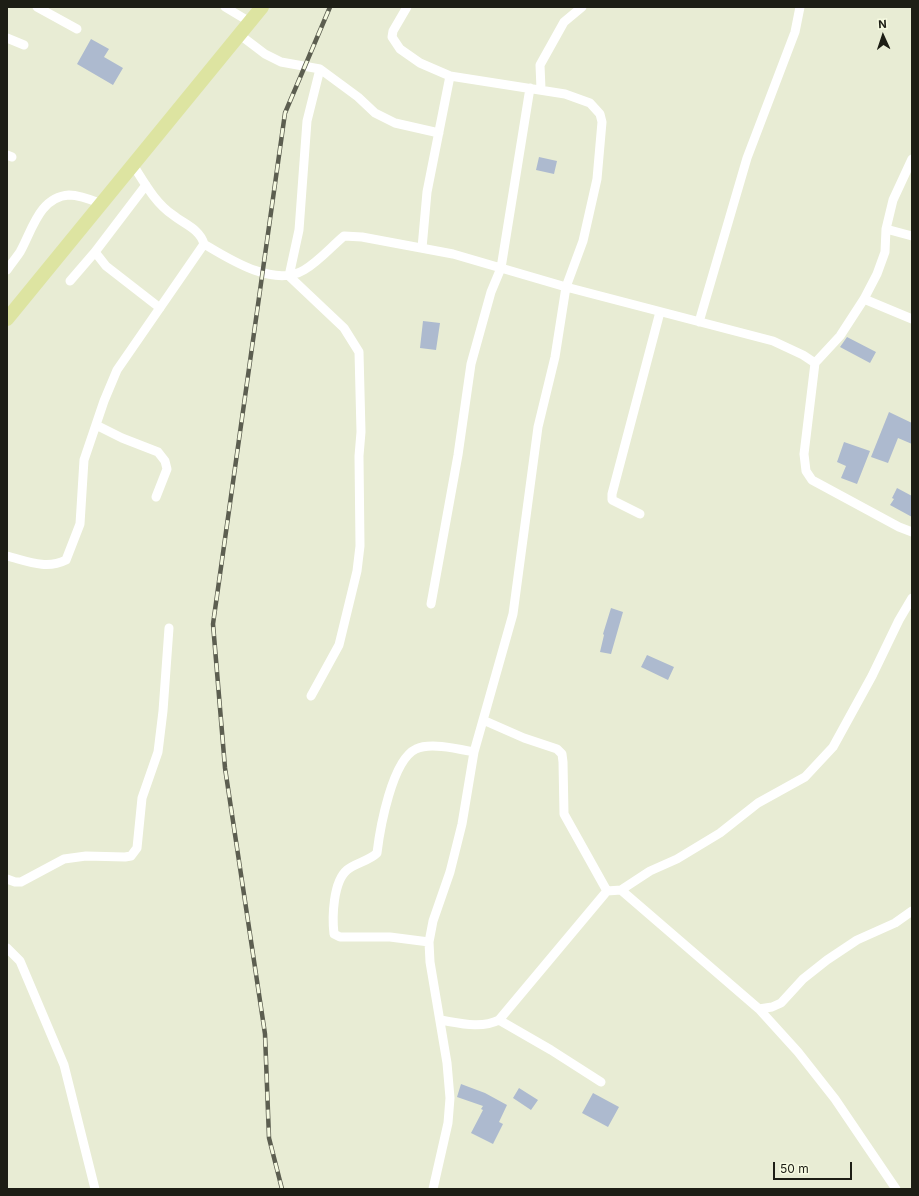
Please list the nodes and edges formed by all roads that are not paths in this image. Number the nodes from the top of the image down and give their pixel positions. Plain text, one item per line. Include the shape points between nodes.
1 (37, 7) edge
2 (225, 7) edge
3 (262, 7) edge
4 (407, 7) edge
5 (582, 7) edge
6 (800, 7) edge
7 (250, 22) junction
8 (76, 29) dead end
9 (240, 35) junction
10 (7, 38) edge
11 (24, 45) dead end
12 (320, 69) junction
13 (450, 76) junction
14 (530, 88) junction
15 (541, 89) junction
16 (439, 133) junction
17 (912, 159) edge
18 (132, 164) junction
19 (146, 185) junction
20 (102, 204) junction
21 (886, 229) junction
22 (912, 236) edge
23 (204, 244) junction
24 (422, 248) junction
25 (94, 252) junction
26 (501, 268) junction
27 (7, 270) edge
28 (289, 276) junction
29 (70, 281) dead end
30 (566, 288) junction
31 (864, 299) junction
32 (160, 308) junction
33 (660, 312) junction
34 (7, 319) edge
35 (912, 319) edge
36 (699, 322) junction
37 (815, 364) junction
38 (96, 425) junction
39 (156, 496) dead end
40 (640, 514) dead end
41 (912, 532) edge
42 (7, 556) edge
43 (912, 598) edge
44 (431, 604) dead end
45 (169, 628) dead end
46 (311, 696) dead end
47 (483, 720) junction
48 (474, 752) junction
49 (7, 880) edge
50 (620, 890) junction
51 (607, 891) junction
52 (912, 911) edge
53 (429, 942) junction
54 (7, 948) edge
55 (759, 1009) junction
56 (440, 1020) junction
57 (499, 1020) junction
58 (601, 1082) dead end
59 (95, 1189) edge
60 (433, 1189) edge
61 (896, 1189) edge

1 - 8 street
2 - 7 street
3 - 7 main road
4 - 13 street via 393,31 395,43 400,50 420,63
5 - 15 street via 564,22 540,66
6 - 36 street via 795,32 747,158
7 - 9 main road
9 - 12 street via 264,54 281,62
9 - 18 main road
10 - 11 street
12 - 16 street via 375,113 395,123
12 - 28 street via 307,121 298,230
13 - 14 street
13 - 16 street
14 - 15 street
14 - 26 street
15 - 30 street via 590,103 600,114 602,122 597,179 583,240
16 - 24 street via 427,192
17 - 21 street via 892,200
18 - 19 street
18 - 20 main road
19 - 23 street via 159,203 202,236
19 - 25 street
20 - 27 street via 79,196 55,198 36,217 20,252
20 - 34 main road
21 - 22 street
21 - 31 street via 885,252
23 - 28 street via 239,264 262,272
23 - 32 street
24 - 26 street
24 - 28 street via 344,236 304,270
25 - 29 street
25 - 32 street via 106,266
26 - 30 street
26 - 44 street via 491,292 471,364 458,455
28 - 46 street via 344,328 359,352 360,546 357,571 339,645
30 - 33 street
30 - 47 street via 555,357 538,427 513,614
31 - 35 street
31 - 37 street via 840,336
32 - 38 street via 117,370
33 - 36 street
33 - 40 street via 612,494 612,500
36 - 37 street via 773,341 803,355
37 - 41 street via 804,454 806,471 812,480
38 - 39 street via 158,452 167,469
38 - 42 street via 84,460 80,524 66,560 57,565 42,565
43 - 50 street via 833,747 805,778 758,803 720,833
45 - 49 street via 158,752 142,798 135,852 125,857 73,857 64,859 21,882
47 - 48 street
47 - 51 street via 557,749 562,754 564,814
48 - 53 street via 462,824
48 - 53 street via 431,746 417,748 408,754 396,773 388,795 376,853 347,870 337,888 334,934
50 - 51 street
50 - 55 street
51 - 57 street
52 - 55 street via 895,923 857,940 827,960 803,979 782,1004
53 - 56 street
54 - 59 street via 20,961 64,1065
55 - 61 street via 798,1052 835,1099
56 - 57 street via 470,1025 491,1024
56 - 60 street via 448,1063 450,1098 448,1123
57 - 58 street

